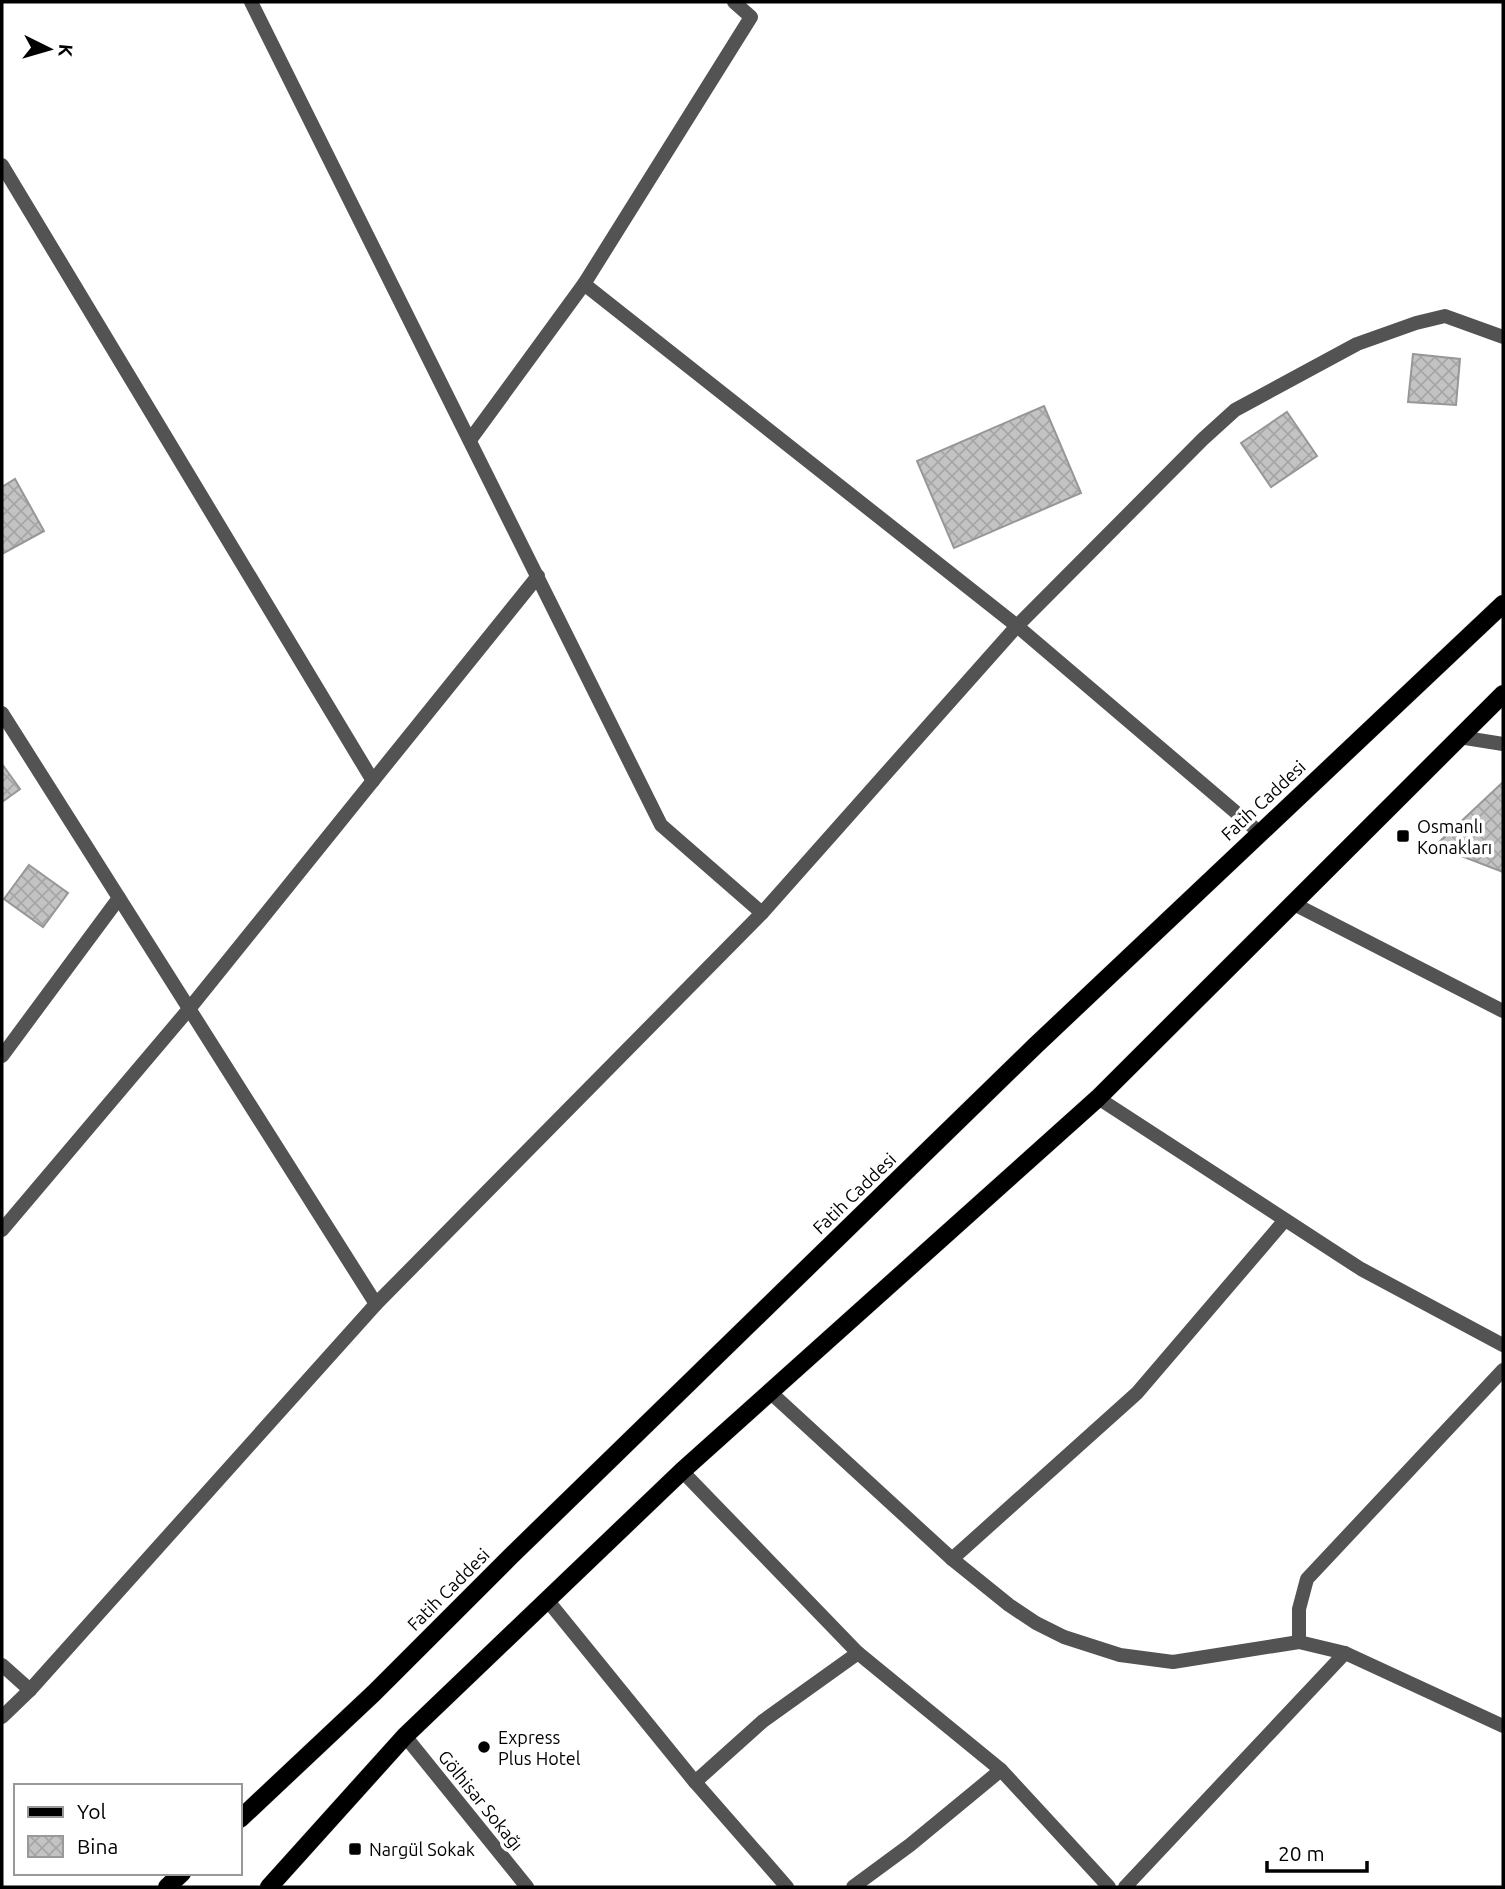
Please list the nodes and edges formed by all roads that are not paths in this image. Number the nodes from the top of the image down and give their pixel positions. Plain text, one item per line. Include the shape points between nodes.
1 (734, 2) edge
2 (256, 3) edge
3 (2, 165) edge
4 (584, 284) junction
5 (1503, 337) edge
6 (470, 440) junction
7 (538, 576) junction
8 (1503, 604) edge
9 (1017, 626) junction
10 (1503, 694) edge
11 (2, 713) edge
12 (1459, 737) junction
13 (1503, 744) edge
14 (373, 781) junction
15 (1259, 832) junction
16 (118, 898) junction
17 (1294, 904) junction
18 (762, 913) junction
19 (189, 1009) junction
20 (1503, 1011) edge
21 (2, 1056) edge
22 (1098, 1098) junction
23 (1286, 1220) junction
24 (2, 1230) edge
25 (376, 1304) junction
26 (1503, 1345) edge
27 (1503, 1370) edge
28 (770, 1392) junction
29 (682, 1471) junction
30 (952, 1559) junction
31 (548, 1601) junction
32 (1299, 1642) junction
33 (858, 1653) junction
34 (1345, 1653) junction
35 (2, 1665) edge
36 (30, 1690) junction
37 (2, 1717) edge
38 (1503, 1726) edge
39 (405, 1736) junction
40 (1001, 1770) junction
41 (695, 1782) junction
42 (242, 1817) edge
43 (180, 1875) edge
44 (167, 1887) edge
45 (268, 1887) edge
46 (527, 1887) edge
47 (787, 1887) edge
48 (853, 1887) edge
49 (1109, 1887) edge
50 (1125, 1887) edge

1 - 4 street via 751,17
2 - 6 street
3 - 14 street
4 - 6 street
4 - 9 street
5 - 9 street via 1446,316 1416,323 1356,345 1235,410
6 - 7 street
7 - 14 street
7 - 18 street via 661,825
8 - 15 main road, Fatih Caddesi
9 - 15 street
9 - 18 street
10 - 12 main road
11 - 16 street
12 - 13 street
12 - 17 main road
14 - 19 street
15 - 42 main road, Fatih Caddesi
16 - 19 street
16 - 21 street
17 - 20 street
17 - 22 main road
18 - 25 street
19 - 24 street
19 - 25 street
22 - 23 street
22 - 28 main road
23 - 26 street via 1362,1269
23 - 30 street via 1136,1393
25 - 36 street
27 - 32 street via 1307,1579 1299,1609
28 - 29 main road
28 - 30 street
29 - 31 main road
29 - 33 street
30 - 32 street via 1035,1623 1120,1655 1173,1662
31 - 39 main road
31 - 41 street
32 - 34 street
33 - 40 street
33 - 41 street via 763,1721
34 - 38 street
34 - 50 street
35 - 36 street
36 - 37 street
39 - 45 main road
39 - 46 street, Gölhisar Sokağı
40 - 48 street
40 - 49 street
41 - 47 street
43 - 44 main road

